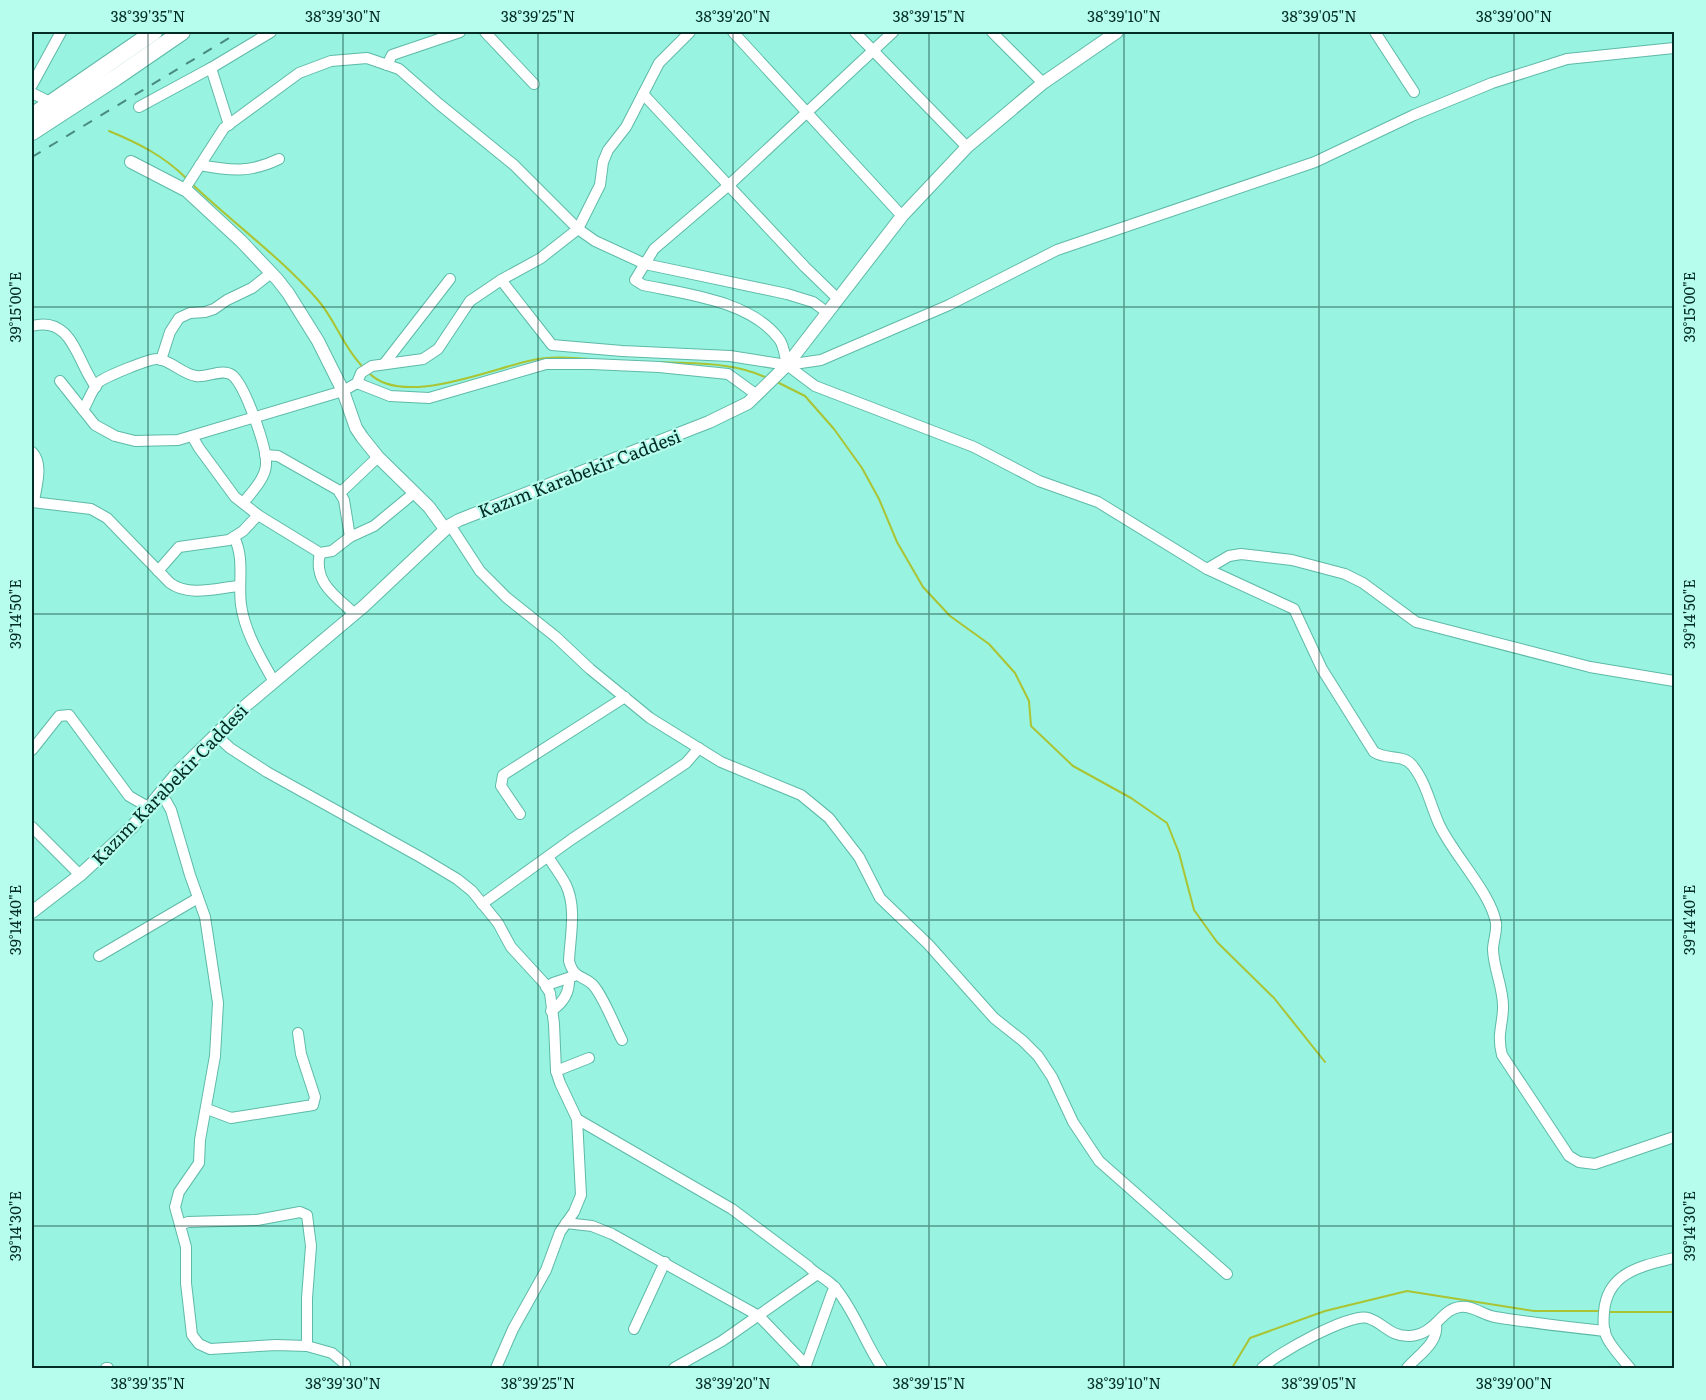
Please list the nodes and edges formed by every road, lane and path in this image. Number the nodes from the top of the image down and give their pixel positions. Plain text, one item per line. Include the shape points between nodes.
1 (61, 32) edge
2 (182, 32) edge
3 (271, 32) edge
4 (460, 32) edge
5 (484, 32) edge
6 (690, 32) edge
7 (733, 32) edge
8 (855, 32) edge
9 (893, 32) edge
10 (992, 32) edge
11 (1117, 32) edge
12 (1375, 32) edge
13 (147, 33) edge
14 (1674, 48) edge
15 (873, 50) junction
16 (387, 65) junction
17 (211, 68) junction
18 (1043, 83) junction
19 (534, 84) dead end
20 (32, 85) edge
21 (32, 93) edge
22 (1414, 93) dead end
23 (643, 94) junction
24 (32, 103) edge
25 (52, 103) junction
26 (139, 107) dead end
27 (806, 111) junction
28 (32, 116) edge
29 (229, 125) junction
30 (32, 132) edge
31 (967, 147) junction
32 (279, 159) dead end
33 (131, 162) dead end
34 (200, 165) junction
35 (189, 183) junction
36 (729, 185) junction
37 (902, 216) junction
38 (578, 229) junction
39 (645, 264) junction
40 (271, 273) junction
41 (450, 279) dead end
42 (501, 280) junction
43 (838, 299) junction
44 (828, 312) junction
45 (32, 327) edge
46 (161, 360) junction
47 (384, 364) junction
48 (787, 365) junction
49 (359, 378) junction
50 (60, 381) dead end
51 (96, 387) junction
52 (343, 392) junction
53 (757, 395) junction
54 (83, 410) junction
55 (254, 417) junction
56 (192, 436) junction
57 (32, 452) edge
58 (265, 455) junction
59 (378, 458) junction
60 (340, 493) junction
61 (414, 493) junction
62 (33, 502) edge
63 (243, 503) junction
64 (258, 515) junction
65 (448, 527) junction
66 (234, 537) junction
67 (350, 537) junction
68 (320, 553) junction
69 (1207, 569) junction
70 (158, 571) junction
71 (239, 586) junction
72 (354, 614) junction
73 (1674, 681) edge
74 (274, 682) junction
75 (625, 697) junction
76 (216, 735) junction
77 (699, 748) junction
78 (32, 750) edge
79 (161, 792) junction
80 (148, 807) junction
81 (520, 814) dead end
82 (32, 827) edge
83 (548, 857) junction
84 (80, 875) junction
85 (198, 898) junction
86 (482, 904) junction
87 (32, 912) edge
88 (99, 956) dead end
89 (573, 976) junction
90 (546, 987) junction
91 (551, 1011) junction
92 (298, 1034) dead end
93 (622, 1040) dead end
94 (589, 1058) dead end
95 (556, 1071) junction
96 (207, 1109) junction
97 (577, 1119) junction
98 (1674, 1137) edge
99 (566, 1223) junction
100 (180, 1225) junction
101 (1674, 1258) edge
102 (665, 1262) junction
103 (1227, 1274) dead end
104 (816, 1275) junction
105 (836, 1287) junction
106 (759, 1316) junction
107 (1436, 1324) junction
108 (1604, 1326) junction
109 (634, 1329) dead end
110 (307, 1346) junction
111 (345, 1364) dead end
112 (806, 1367) edge
113 (496, 1368) edge
114 (674, 1368) edge
115 (882, 1368) edge
116 (1262, 1368) edge
117 (1407, 1368) edge
118 (1630, 1368) edge

1 - 20 street
2 - 30 main road
3 - 17 street
4 - 16 street via 392,55
5 - 19 street
6 - 23 street via 659,63
7 - 27 street
8 - 15 street
9 - 15 street
10 - 18 street
11 - 18 street, Kazım Karabekir Caddesi
12 - 22 street
13 - 25 main road
14 - 48 street via 1568,58 1492,83 1315,162 1057,250 950,305 821,360
15 - 27 street
15 - 31 street
16 - 29 street via 368,58 331,60 299,73
16 - 38 street via 399,69 514,165
17 - 26 street
17 - 29 street
18 - 31 street, Kazım Karabekir Caddesi
21 - 25 street
23 - 36 street
23 - 38 street via 626,127 605,154 600,185
24 - 25 street
25 - 28 main road
27 - 36 street
27 - 37 street
29 - 34 street
31 - 37 street, Kazım Karabekir Caddesi
32 - 34 street via 260,168 227,170
33 - 35 street
34 - 35 street
35 - 40 street
36 - 39 street via 654,249
36 - 43 street
37 - 43 street, Kazım Karabekir Caddesi
38 - 39 street
38 - 42 street via 541,258
39 - 44 street via 787,294 813,302
39 - 48 street via 635,280 643,285 728,304 762,322 780,340
40 - 46 street via 214,309 190,312 179,318
40 - 52 street via 305,319
41 - 47 street
42 - 47 street via 470,301 438,349 423,359
42 - 48 street via 552,345 730,356
43 - 44 street, Kazım Karabekir Caddesi
44 - 48 street, Kazım Karabekir Caddesi
45 - 51 street via 52,326 66,334
46 - 51 street via 153,359 100,381
46 - 55 street via 194,376 232,376
47 - 49 street via 372,366
48 - 53 street, Kazım Karabekir Caddesi
48 - 69 street via 815,386 974,447 1039,481 1098,502
49 - 52 street
49 - 53 street via 390,396 429,398 546,364 591,364 728,374
50 - 54 street
51 - 54 street
52 - 55 street
52 - 59 street via 356,428
53 - 65 street, Kazım Karabekir Caddesi via 708,422
54 - 56 street via 95,425 135,441
55 - 56 street
55 - 58 street
56 - 63 street via 221,480
57 - 62 street via 39,466
58 - 60 street via 278,456
58 - 63 street via 264,474
59 - 60 street
59 - 61 street
60 - 67 street
61 - 65 street
61 - 67 street via 374,526
62 - 70 street via 100,512
63 - 64 street
64 - 66 street
64 - 68 street
65 - 72 street, Kazım Karabekir Caddesi
65 - 75 street via 501,593
66 - 70 street via 179,547
66 - 71 street via 239,547
67 - 68 street via 332,551
68 - 72 street via 318,567 322,580
69 - 73 street via 1229,556 1241,554 1292,560 1345,574 1416,622 1590,667
69 - 98 street via 1294,609 1322,669 1374,752 1385,758 1406,760 1417,773 1442,830 1494,913 1493,949 1503,996 1498,1041 1502,1055 1569,1156 1595,1164
70 - 71 street via 185,591
71 - 74 street via 253,642
72 - 74 street, Kazım Karabekir Caddesi
74 - 76 street, Kazım Karabekir Caddesi
75 - 77 street via 669,732
75 - 81 street via 503,775 501,786
76 - 79 street, Kazım Karabekir Caddesi
76 - 86 street via 267,772 457,879
77 - 83 street via 686,764
77 - 103 street via 733,768 801,795 829,819 859,857 880,898 928,944 994,1018 1038,1056 1099,1161
78 - 80 street via 59,716 69,715 129,796
79 - 80 street, Kazım Karabekir Caddesi
79 - 85 street via 171,810
80 - 84 street, Kazım Karabekir Caddesi
82 - 84 street
83 - 86 street
83 - 89 street via 569,894 569,961
84 - 87 street, Kazım Karabekir Caddesi
85 - 88 street
85 - 96 street via 218,1003
86 - 90 street via 498,922 511,947
89 - 90 street
89 - 91 street via 566,996
89 - 93 street via 595,986
90 - 91 street
91 - 95 street
92 - 96 street via 315,1097 313,1105 231,1118
94 - 95 street
95 - 97 street
96 - 100 street via 199,1163 175,1203
97 - 99 street via 581,1195
97 - 104 street via 732,1209
99 - 102 street via 602,1230
99 - 113 street
100 - 110 street via 186,1247 191,1331 196,1341 210,1348
100 - 110 street via 256,1220 300,1212 307,1215 311,1246
101 - 108 street via 1629,1272 1610,1288 1604,1300
102 - 106 street
102 - 109 street
104 - 105 street
104 - 106 street
105 - 112 street
105 - 115 street
106 - 112 street
106 - 114 street
107 - 108 street via 1462,1306 1493,1317
107 - 116 street via 1423,1333 1406,1336 1392,1333 1371,1319 1356,1318 1307,1339
107 - 117 street via 1434,1340
108 - 118 street via 1610,1343
110 - 111 street via 332,1353

